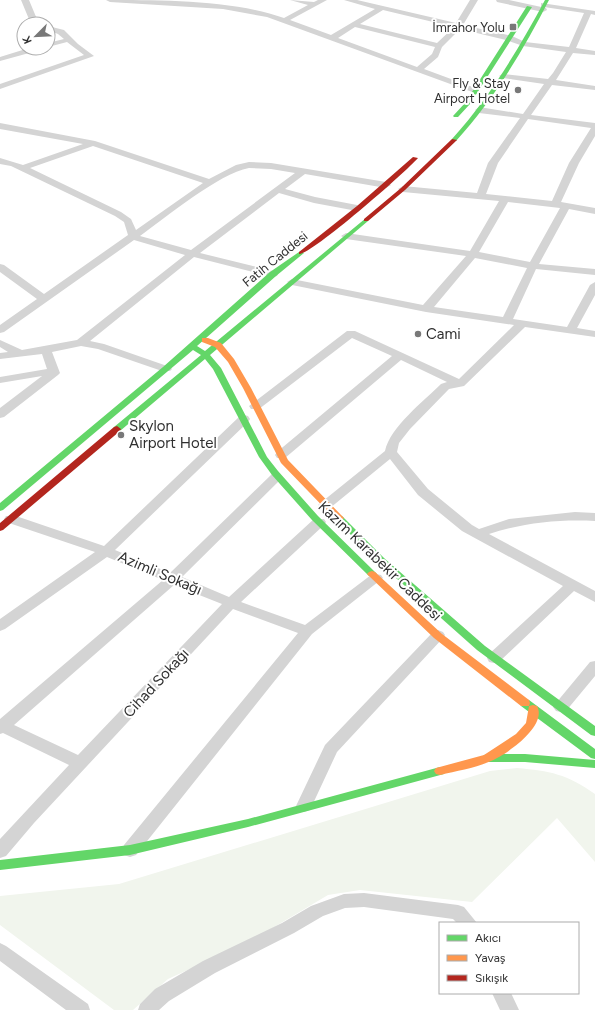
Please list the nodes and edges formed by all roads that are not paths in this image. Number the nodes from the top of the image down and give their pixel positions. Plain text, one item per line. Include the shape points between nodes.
1 (25, 0) edge
2 (110, 0) edge
3 (294, 0) edge
4 (323, 0) edge
5 (348, 0) edge
6 (474, 0) edge
7 (500, 0) edge
8 (128, 1) edge
9 (531, 3) edge
10 (314, 4) junction
11 (545, 5) edge
12 (380, 9) junction
13 (591, 12) edge
14 (32, 16) edge
15 (285, 20) junction
16 (355, 25) junction
17 (458, 27) junction
18 (56, 30) edge
19 (332, 38) junction
20 (509, 38) junction
21 (68, 40) junction
22 (56, 43) edge
23 (523, 44) junction
24 (440, 46) junction
25 (572, 49) junction
26 (595, 53) edge
27 (16, 54) edge
28 (0, 59) edge
29 (420, 69) junction
30 (503, 76) junction
31 (549, 83) junction
32 (0, 87) edge
33 (595, 88) edge
34 (475, 90) junction
35 (479, 110) junction
36 (525, 117) junction
37 (452, 121) dead end
38 (0, 126) edge
39 (595, 128) edge
40 (92, 144) junction
41 (420, 153) dead end
42 (0, 162) edge
43 (23, 168) junction
44 (304, 172) junction
45 (210, 182) junction
46 (386, 185) junction
47 (403, 189) junction
48 (278, 190) junction
49 (480, 196) junction
50 (505, 199) junction
51 (555, 204) junction
52 (566, 206) junction
53 (357, 208) junction
54 (595, 211) edge
55 (346, 236) junction
56 (134, 237) junction
57 (193, 254) junction
58 (473, 254) junction
59 (533, 266) junction
60 (0, 267) edge
61 (595, 272) edge
62 (273, 274) junction
63 (292, 282) junction
64 (595, 285) edge
65 (43, 298) junction
66 (426, 309) junction
67 (506, 321) junction
68 (523, 323) junction
69 (0, 330) edge
70 (571, 330) junction
71 (595, 334) edge
72 (201, 338) junction
73 (0, 343) edge
74 (81, 343) junction
75 (218, 345) junction
76 (192, 346) junction
77 (46, 350) junction
78 (20, 353) junction
79 (206, 355) junction
80 (0, 356) edge
81 (400, 356) junction
82 (166, 369) junction
83 (53, 371) junction
84 (0, 380) edge
85 (460, 384) junction
86 (255, 406) junction
87 (0, 414) edge
88 (244, 419) junction
89 (391, 452) junction
90 (281, 455) junction
91 (276, 477) junction
92 (325, 505) junction
93 (0, 508) edge
94 (595, 517) edge
95 (11, 519) junction
96 (319, 522) junction
97 (0, 528) edge
98 (477, 534) junction
99 (106, 551) junction
100 (173, 578) junction
101 (376, 578) junction
102 (572, 585) junction
103 (595, 597) edge
104 (231, 603) junction
105 (0, 626) edge
106 (308, 631) junction
107 (438, 635) junction
108 (494, 658) junction
109 (595, 666) edge
110 (561, 707) junction
111 (533, 709) junction
112 (1, 726) edge
113 (595, 732) edge
114 (595, 755) edge
115 (488, 758) junction
116 (80, 763) junction
117 (595, 764) edge
118 (304, 806) junction
119 (130, 850) junction
120 (0, 851) edge
121 (0, 865) edge
122 (467, 922) edge
123 (0, 951) edge
124 (502, 994) edge
125 (81, 1010) edge
126 (147, 1010) edge
127 (510, 1010) edge

1 - 14 street
2 - 8 street
3 - 10 street
4 - 10 street
5 - 12 street
6 - 17 street
7 - 9 street
8 - 15 street via 223,6
9 - 11 street
9 - 20 main road
10 - 15 street
11 - 13 street
11 - 23 main road
12 - 16 street
12 - 17 street
13 - 25 street
15 - 19 street
16 - 19 street
16 - 24 street
17 - 20 street
17 - 24 street
18 - 21 street
19 - 29 street
20 - 23 street
20 - 34 main road
21 - 22 street
21 - 32 street via 90,56
23 - 25 street
23 - 30 main road
24 - 29 street via 435,55
25 - 26 street
25 - 31 street
27 - 28 street
29 - 34 street
30 - 31 street
30 - 35 main road
31 - 33 street
31 - 36 street
34 - 37 main road
35 - 36 street
35 - 47 main road via 453,141
36 - 39 street
36 - 49 street via 493,163
38 - 40 street
39 - 51 street via 574,163
40 - 43 street
40 - 45 street
41 - 46 main road, Fatih Caddesi
42 - 43 street
43 - 56 street via 118,214 128,221
44 - 45 street via 249,165 239,167
44 - 46 street
44 - 48 street
45 - 56 street
46 - 53 main road, Fatih Caddesi
47 - 49 street
47 - 55 main road
48 - 53 street
48 - 57 street
49 - 50 street
50 - 51 street
50 - 58 street
51 - 52 street
52 - 54 street
52 - 59 street
53 - 62 main road, Fatih Caddesi
55 - 58 street
55 - 63 main road
56 - 57 street
56 - 65 street
57 - 62 street
57 - 74 street
58 - 59 street
58 - 66 street
59 - 61 street
59 - 67 street
60 - 65 street
62 - 72 main road, Fatih Caddesi
63 - 66 street
63 - 75 main road
64 - 70 street
65 - 69 street
66 - 67 street
67 - 68 street
68 - 70 street
68 - 85 street
70 - 71 street
72 - 75 main road, Kazım Karabekir Caddesi
72 - 76 main road, Fatih Caddesi
73 - 78 street
74 - 77 street
74 - 82 street via 100,346
75 - 79 main road
75 - 86 main road, Kazım Karabekir Caddesi via 231,361
76 - 79 main road, Kazım Karabekir Caddesi
76 - 82 main road, Fatih Caddesi
77 - 78 street
77 - 83 street
78 - 80 street
79 - 88 main road, Kazım Karabekir Caddesi via 218,368
79 - 95 main road
81 - 85 street
81 - 86 street via 351,332
81 - 90 street
82 - 93 main road, Fatih Caddesi
83 - 84 street
83 - 87 street via 54,373
85 - 89 street via 445,386 406,426 393,443
86 - 90 main road, Kazım Karabekir Caddesi
88 - 91 main road, Kazım Karabekir Caddesi
88 - 99 street
89 - 92 street
89 - 98 street via 423,492 466,528
90 - 92 main road, Kazım Karabekir Caddesi via 293,472
91 - 96 main road, Kazım Karabekir Caddesi
91 - 100 street
92 - 108 main road, Kazım Karabekir Caddesi via 415,591
94 - 98 street via 574,516 509,523
95 - 97 main road
95 - 99 street, Azimli Sokağı
96 - 101 main road, Kazım Karabekir Caddesi
96 - 104 street, Cihad Sokağı
98 - 102 street
99 - 100 street, Azimli Sokağı
99 - 105 street
100 - 104 street, Azimli Sokağı
100 - 112 street
101 - 106 street
101 - 107 main road, Kazım Karabekir Caddesi
102 - 103 street
102 - 108 street
104 - 106 street, Azimli Sokağı
104 - 116 street, Cihad Sokağı
106 - 119 street
107 - 111 main road, Kazım Karabekir Caddesi
107 - 118 street via 331,749
108 - 110 main road, Kazım Karabekir Caddesi
109 - 110 street
110 - 113 main road, Kazım Karabekir Caddesi
111 - 114 main road, Kazım Karabekir Caddesi
111 - 115 main road via 531,724 520,737
112 - 116 street
115 - 117 main road via 525,758
115 - 118 main road
116 - 120 street, Cihad Sokağı
118 - 119 main road via 248,823
119 - 121 main road
122 - 126 street via 458,912 364,900 344,901 317,911 162,994
123 - 125 street
124 - 127 street

